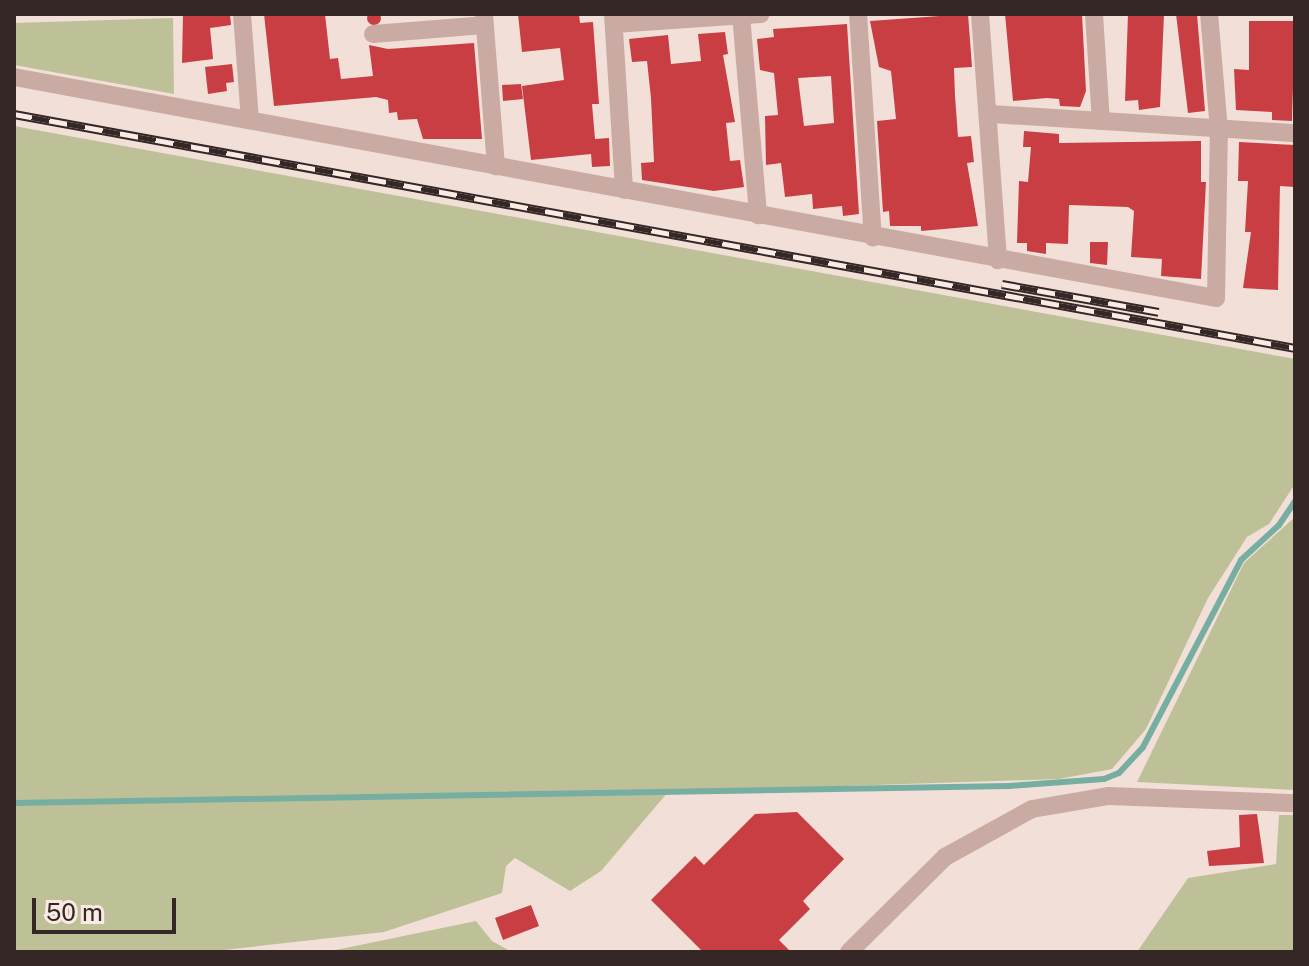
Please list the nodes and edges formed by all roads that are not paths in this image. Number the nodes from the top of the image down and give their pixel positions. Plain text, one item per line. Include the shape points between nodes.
1 (242, 14) edge
2 (761, 14) edge
3 (858, 14) edge
4 (980, 14) edge
5 (1094, 14) edge
6 (1209, 14) edge
7 (741, 15) edge
8 (613, 19) edge
9 (484, 20) edge
10 (373, 34) dead end
11 (14, 77) edge
12 (991, 114) junction
13 (250, 120) junction
14 (1101, 121) junction
15 (1219, 130) junction
16 (1295, 133) edge
17 (496, 167) junction
18 (624, 190) junction
19 (758, 215) junction
20 (873, 237) junction
21 (998, 260) junction
22 (1295, 803) edge
23 (849, 952) edge

1 - 13 street
2 - 7 street
3 - 20 street
4 - 12 street
5 - 14 street
6 - 15 street
7 - 8 street
7 - 19 street
8 - 18 street
9 - 10 street
9 - 17 street
11 - 13 street
12 - 14 street
12 - 21 street
13 - 17 street
14 - 15 street
15 - 16 street
15 - 21 street via 1216,298
17 - 18 street
18 - 19 street
19 - 20 street
20 - 21 street
22 - 23 street via 1109,796 1032,809 945,857

